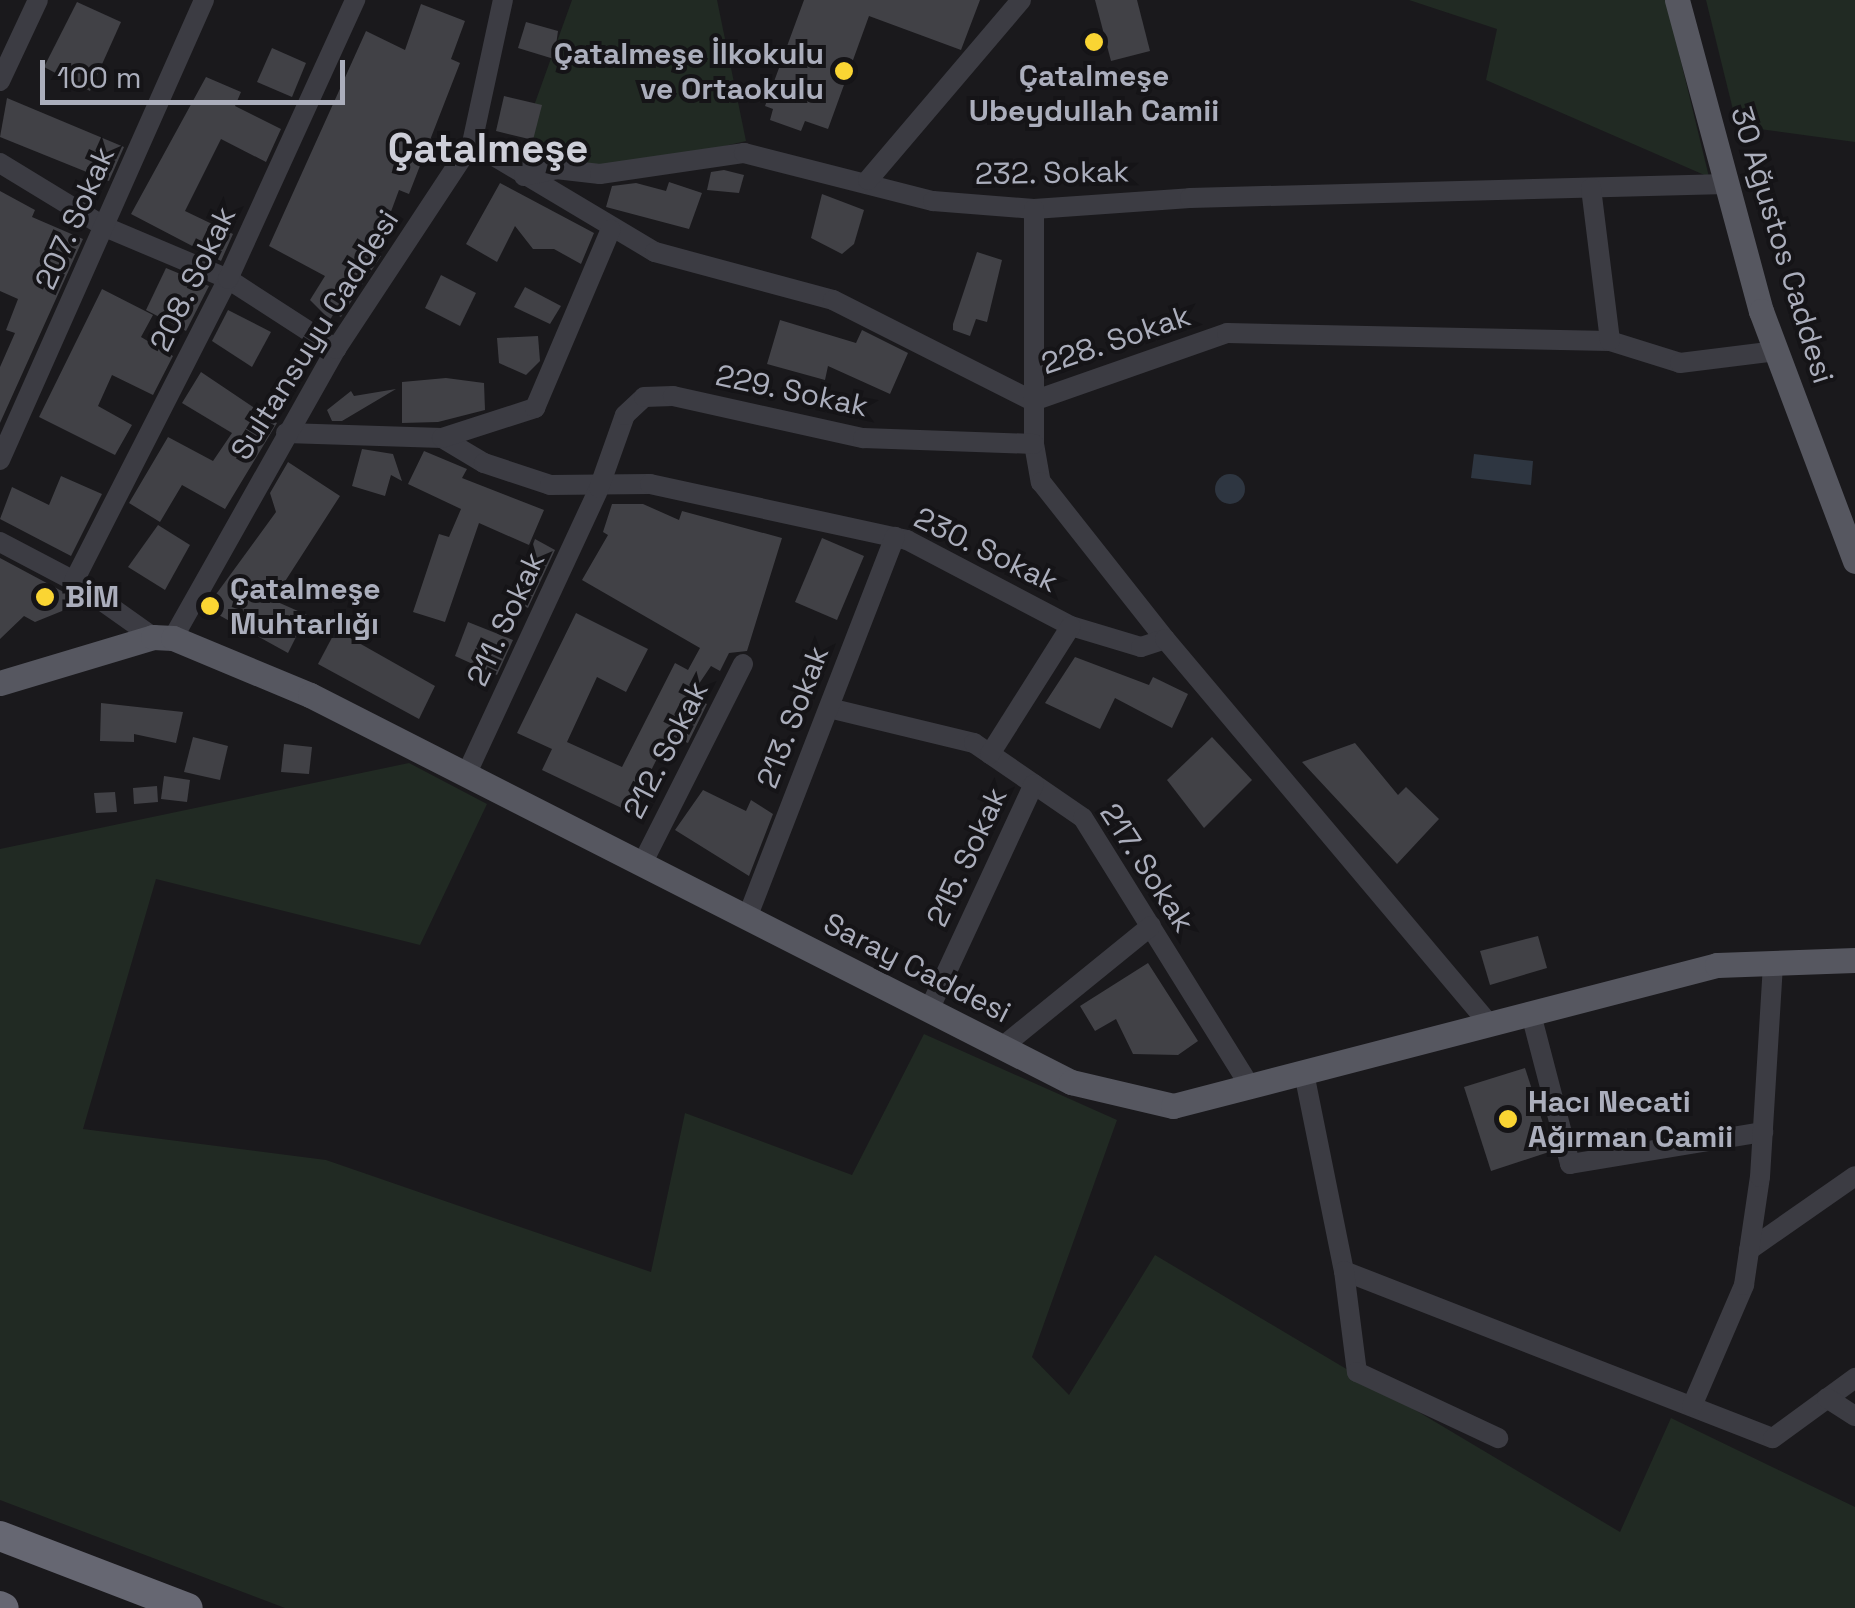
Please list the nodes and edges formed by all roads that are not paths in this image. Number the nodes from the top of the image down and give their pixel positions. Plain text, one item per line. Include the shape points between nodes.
1 (38, 0) edge
2 (204, 0) edge
3 (355, 0) edge
4 (503, 0) edge
5 (1021, 0) edge
6 (1677, 0) edge
7 (0, 81) edge
8 (472, 143) junction
9 (0, 163) edge
10 (524, 176) junction
11 (868, 180) junction
12 (1727, 184) junction
13 (1591, 188) junction
14 (1034, 209) junction
15 (104, 227) junction
16 (610, 229) junction
17 (228, 278) junction
18 (1610, 341) junction
19 (336, 349) junction
20 (1776, 351) junction
21 (1034, 401) junction
22 (286, 433) junction
23 (442, 438) junction
24 (1034, 444) junction
25 (0, 460) edge
26 (600, 488) junction
27 (895, 537) junction
28 (0, 542) edge
29 (1855, 561) edge
30 (74, 580) junction
31 (1071, 626) junction
32 (163, 638) junction
33 (1164, 639) junction
34 (743, 664) dead end
35 (0, 683) edge
36 (829, 708) junction
37 (990, 754) junction
38 (466, 774) junction
39 (1034, 784) junction
40 (642, 864) junction
41 (748, 918) junction
42 (1151, 926) junction
43 (1855, 960) edge
44 (1773, 963) junction
45 (929, 1010) junction
46 (1531, 1014) junction
47 (1490, 1025) junction
48 (1002, 1047) junction
49 (1304, 1073) junction
50 (1250, 1086) junction
51 (1763, 1132) junction
52 (1855, 1176) edge
53 (1749, 1250) junction
54 (1344, 1271) junction
55 (1855, 1378) edge
56 (1828, 1398) junction
57 (1692, 1406) junction
58 (1855, 1416) edge
59 (1498, 1438) dead end
60 (0, 1536) edge
61 (188, 1608) edge

1 - 7 street
2 - 15 street, 207. Sokak
3 - 17 street, 208. Sokak
4 - 8 street, Sultansuyu Caddesi
5 - 11 street
6 - 12 main road, 30 Ağustos Caddesi
8 - 10 street, 228. Sokak
8 - 19 street, Sultansuyu Caddesi
9 - 15 street
10 - 11 street, 232. Sokak via 556,169 600,174 744,153
10 - 16 street, 228. Sokak
11 - 14 street, 232. Sokak via 933,201
12 - 13 street, 232. Sokak
12 - 20 main road, 30 Ağustos Caddesi
13 - 14 street, 232. Sokak via 1190,198
13 - 18 street
14 - 21 street
15 - 17 street
15 - 25 street, 207. Sokak
16 - 21 street, 228. Sokak via 655,252 833,300
16 - 23 street via 534,408
17 - 19 street
17 - 30 street, 208. Sokak
18 - 20 street, 228. Sokak via 1680,363
18 - 21 street, 228. Sokak via 1227,334
19 - 22 street, Sultansuyu Caddesi
20 - 29 main road, 30 Ağustos Caddesi
21 - 24 street
22 - 23 street, 230. Sokak
22 - 32 street, Sultansuyu Caddesi
23 - 26 street, 230. Sokak via 517,477
24 - 26 street, 229. Sokak via 863,438 657,394 625,416
24 - 33 street via 1048,496
26 - 27 street, 230. Sokak via 650,484
26 - 38 street, 211. Sokak
27 - 31 street, 230. Sokak
27 - 36 street, 213. Sokak
28 - 30 street
30 - 32 street
31 - 33 street, 230. Sokak via 1142,647
31 - 37 street
32 - 35 main road
32 - 38 main road, Saray Caddesi via 310,695
33 - 47 street
34 - 40 street, 212. Sokak
36 - 37 street, 217. Sokak via 974,742
36 - 41 street, 213. Sokak
37 - 39 street, 217. Sokak
38 - 40 main road, Saray Caddesi
39 - 42 street, 217. Sokak via 1084,818
39 - 45 street, 215. Sokak
40 - 41 main road, Saray Caddesi
41 - 45 main road, Saray Caddesi
42 - 48 street
42 - 50 street, 217. Sokak
43 - 44 main road, Saray Caddesi
44 - 46 main road, Saray Caddesi via 1717,965
44 - 51 street
45 - 48 main road, Saray Caddesi
46 - 47 main road, Saray Caddesi
46 - 51 street via 1570,1164
47 - 49 main road, Saray Caddesi
48 - 50 main road, Saray Caddesi via 1071,1082 1173,1106
49 - 50 main road, Saray Caddesi
49 - 54 street
51 - 53 street
52 - 53 street
53 - 57 street via 1744,1286
54 - 57 street
54 - 59 street via 1357,1372
55 - 56 street
56 - 57 street via 1773,1438
56 - 58 street
60 - 61 highway

